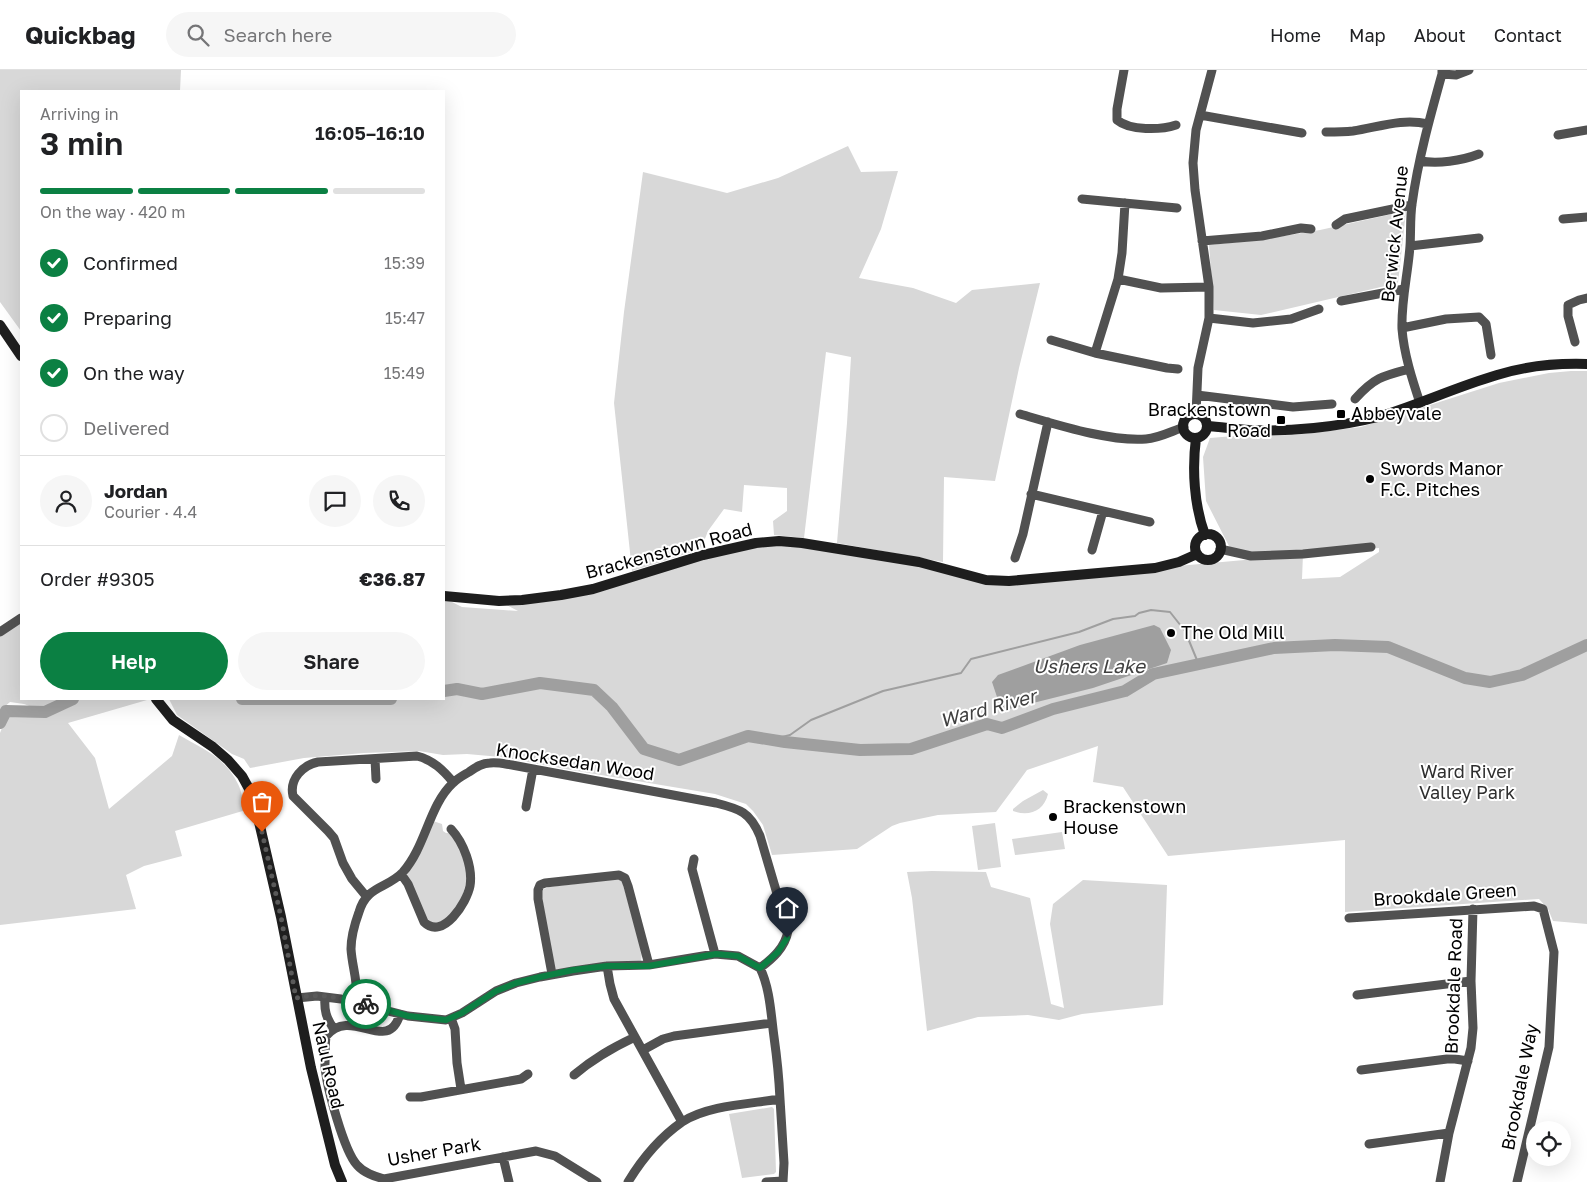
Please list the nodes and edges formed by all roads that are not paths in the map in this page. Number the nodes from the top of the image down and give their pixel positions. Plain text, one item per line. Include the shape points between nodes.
1 (1124, 70) edge
2 (1212, 70) edge
3 (1469, 70) edge
4 (1442, 72) edge
5 (1200, 115) junction
6 (1428, 124) junction
7 (1176, 125) dead end
8 (1587, 130) edge
9 (1326, 132) dead end
10 (1302, 133) dead end
11 (1558, 135) dead end
12 (1479, 154) dead end
13 (1420, 161) junction
14 (1082, 199) dead end
15 (1125, 203) junction
16 (1412, 205) junction
17 (1177, 208) dead end
18 (1587, 216) edge
19 (1563, 219) dead end
20 (1336, 224) dead end
21 (1311, 230) dead end
22 (1479, 238) dead end
23 (1202, 241) junction
24 (1410, 246) junction
25 (1118, 279) junction
26 (1209, 287) junction
27 (1404, 289) junction
28 (1587, 298) edge
29 (1341, 301) dead end
30 (1320, 309) dead end
31 (1209, 318) junction
32 (0, 325) edge
33 (1402, 328) junction
34 (1051, 340) dead end
35 (1575, 342) dead end
36 (1095, 353) junction
37 (20, 355) edge
38 (1491, 355) dead end
39 (1587, 364) edge
40 (1178, 368) dead end
41 (1409, 369) junction
42 (1198, 395) junction
43 (1355, 399) dead end
44 (1420, 403) junction
45 (1332, 404) dead end
46 (1020, 414) dead end
47 (1196, 414) junction
48 (1048, 422) junction
49 (1207, 426) junction
50 (1184, 427) junction
51 (1196, 438) junction
52 (1031, 494) junction
53 (1103, 511) junction
54 (1150, 522) dead end
55 (1205, 535) junction
56 (1371, 547) dead end
57 (1220, 549) junction
58 (1092, 550) dead end
59 (1197, 554) junction
60 (1015, 558) dead end
61 (445, 596) edge
62 (20, 619) edge
63 (0, 632) edge
64 (157, 700) edge
65 (375, 759) junction
66 (533, 769) junction
67 (376, 779) dead end
68 (453, 782) junction
69 (526, 807) dead end
70 (452, 829) dead end
71 (694, 859) dead end
72 (401, 874) junction
73 (366, 896) junction
74 (1474, 909) junction
75 (1543, 909) joint
76 (1349, 918) dead end
77 (716, 954) junction
78 (607, 966) junction
79 (648, 966) junction
80 (760, 968) junction
81 (552, 974) junction
82 (1471, 981) junction
83 (1357, 995) dead end
84 (325, 997) junction
85 (296, 998) junction
86 (356, 1002) junction
87 (400, 1014) junction
88 (451, 1018) junction
89 (772, 1023) junction
90 (334, 1029) junction
91 (635, 1037) junction
92 (643, 1050) junction
93 (1468, 1061) junction
94 (1361, 1070) dead end
95 (528, 1074) dead end
96 (574, 1075) dead end
97 (461, 1089) junction
98 (410, 1097) dead end
99 (780, 1099) junction
100 (682, 1122) junction
101 (1449, 1133) junction
102 (1368, 1144) dead end
103 (503, 1157) junction
104 (385, 1180) edge
105 (342, 1182) edge
106 (509, 1182) edge
107 (597, 1182) edge
108 (628, 1182) edge
109 (766, 1182) edge
110 (783, 1182) edge
111 (1440, 1182) edge
112 (1517, 1182) edge

1 - 7 street via 1117,120 1138,128
2 - 5 street
3 - 4 street via 1456,75
4 - 6 street, Berwick Avenue
5 - 10 street
5 - 23 street via 1193,163
6 - 9 street via 1392,123 1351,132
6 - 13 street, Berwick Avenue
8 - 11 street
12 - 13 street via 1467,159
13 - 16 street, Berwick Avenue
14 - 15 street
15 - 17 street
15 - 25 street
16 - 20 street via 1345,219
16 - 24 street, Berwick Avenue
18 - 19 street
21 - 23 street via 1300,228 1262,236
22 - 24 street
23 - 26 street
24 - 27 street, Berwick Avenue
25 - 26 street via 1161,288
25 - 36 street
26 - 31 street
27 - 29 street
27 - 33 street, Berwick Avenue
28 - 35 street via 1568,305
30 - 31 street via 1291,319 1252,323
31 - 42 street via 1198,368
32 - 37 street
33 - 38 street via 1446,319 1479,317 1486,324
33 - 41 street, Berwick Avenue
34 - 36 street
36 - 40 street
39 - 44 street via 1520,369
41 - 43 street via 1372,382
41 - 44 street, Berwick Avenue
42 - 45 street via 1293,407
42 - 47 street
44 - 49 street via 1377,417 1313,428 1249,430
46 - 48 street
47 - 49 street via 1205,419
47 - 50 street via 1188,417
48 - 50 street via 1122,438 1148,439
48 - 52 street
49 - 51 street via 1202,436
50 - 51 street via 1186,434
51 - 55 street via 1194,472
52 - 53 street
52 - 60 street
53 - 54 street
53 - 58 street
55 - 57 street via 1217,538
55 - 59 street via 1196,542
56 - 57 street via 1251,556
57 - 59 street via 1218,556 1212,559 1204,559
59 - 61 street, Brackenstown Road via 1155,568 1009,581 986,580 919,562 779,541 703,555 593,589 561,595 499,601
62 - 63 street
64 - 85 street, Naul Road via 173,720 228,760 253,796
65 - 67 street
65 - 68 street via 425,758 440,767
65 - 73 street via 312,763 301,771 292,787 296,800 334,838 343,863
66 - 68 street, Knocksedan Wood via 500,763 482,764
66 - 69 street
66 - 80 street, Knocksedan Wood via 716,803 736,808 747,815 760,836 788,931 778,952
68 - 72 street, Knocksedan Wood
70 - 72 street via 459,837 471,880 465,902 444,924 435,927 424,922
71 - 77 street via 692,869
72 - 73 street, Knocksedan Wood
73 - 86 street via 359,909 352,938
74 - 75 street, Brookdale Green via 1534,906
74 - 76 street, Brookdale Green
74 - 82 street, Brookdale Road
75 - 112 street, Brookdale Way via 1554,952 1549,1047
77 - 79 street
77 - 80 street via 738,956
78 - 79 street
78 - 81 street
78 - 91 street via 614,999
79 - 81 street via 628,886 625,878 619,875 540,885 538,899
80 - 89 street
81 - 88 street via 496,991
82 - 83 street
82 - 93 street, Brookdale Road via 1472,1028
84 - 85 street
84 - 86 street
84 - 90 street via 325,1014
85 - 105 street, Naul Road via 323,1119
86 - 87 street
87 - 88 street via 439,1020
87 - 90 street via 396,1026 389,1031 378,1032 352,1025
88 - 97 street
89 - 92 street via 668,1038
89 - 99 street
90 - 104 street, Usher Park via 326,1036 325,1066 346,1144 358,1167
91 - 92 street
91 - 96 street via 612,1047
92 - 100 street
93 - 94 street via 1447,1059
93 - 101 street, Brookdale Road
95 - 97 street via 522,1080
97 - 98 street via 421,1098
99 - 100 street via 717,1109
99 - 110 street
100 - 108 street via 649,1151
101 - 102 street
101 - 111 street, Brookdale Road
103 - 104 street, Usher Park
103 - 106 street
103 - 107 street, Usher Park via 544,1152 567,1162
109 - 110 street

